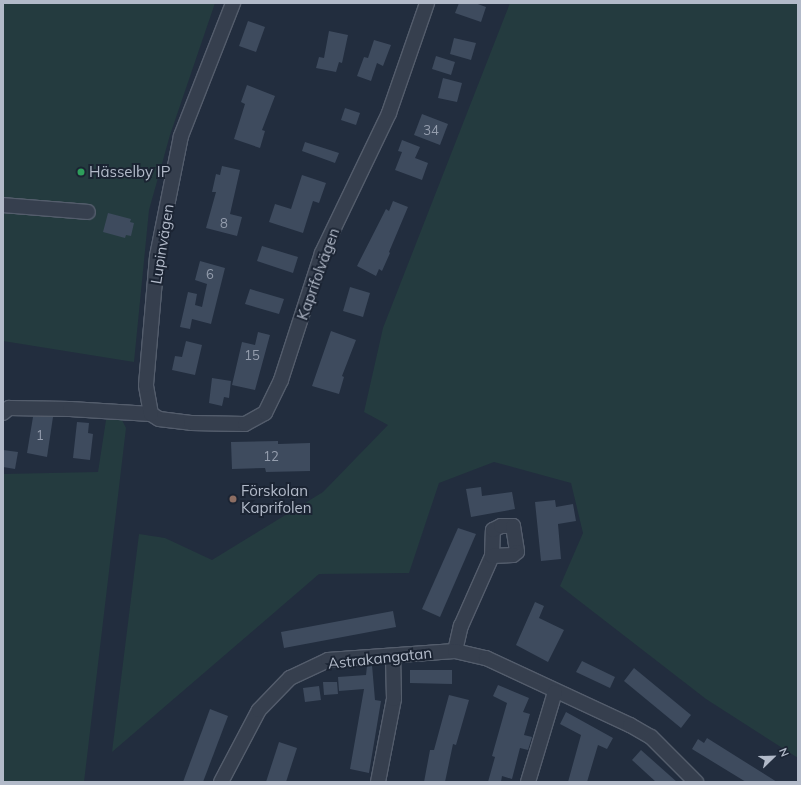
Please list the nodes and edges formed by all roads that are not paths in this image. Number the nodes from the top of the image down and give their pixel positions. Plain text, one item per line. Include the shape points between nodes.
1 (233, 3) edge
2 (427, 3) edge
3 (3, 205) edge
4 (88, 212) dead end
5 (3, 413) edge
6 (151, 414) junction
7 (492, 556) dead end
8 (455, 651) junction
9 (393, 656) junction
10 (555, 692) junction
11 (221, 782) edge
12 (378, 782) edge
13 (528, 782) edge
14 (696, 782) edge

1 - 6 street, Lupinvägen via 180,143 157,256 146,385
2 - 6 street, Kaprifolvägen via 388,113 322,253 281,380 265,412 245,424 191,423 159,418
3 - 4 street
5 - 6 street via 9,408
7 - 8 street via 461,626
8 - 9 street, Astrakangatan
8 - 10 street, Astrakangatan via 486,658
9 - 11 street, Astrakangatan via 328,660 290,678 259,710
9 - 12 street via 394,699
10 - 13 street
10 - 14 street, Astrakangatan via 651,737

